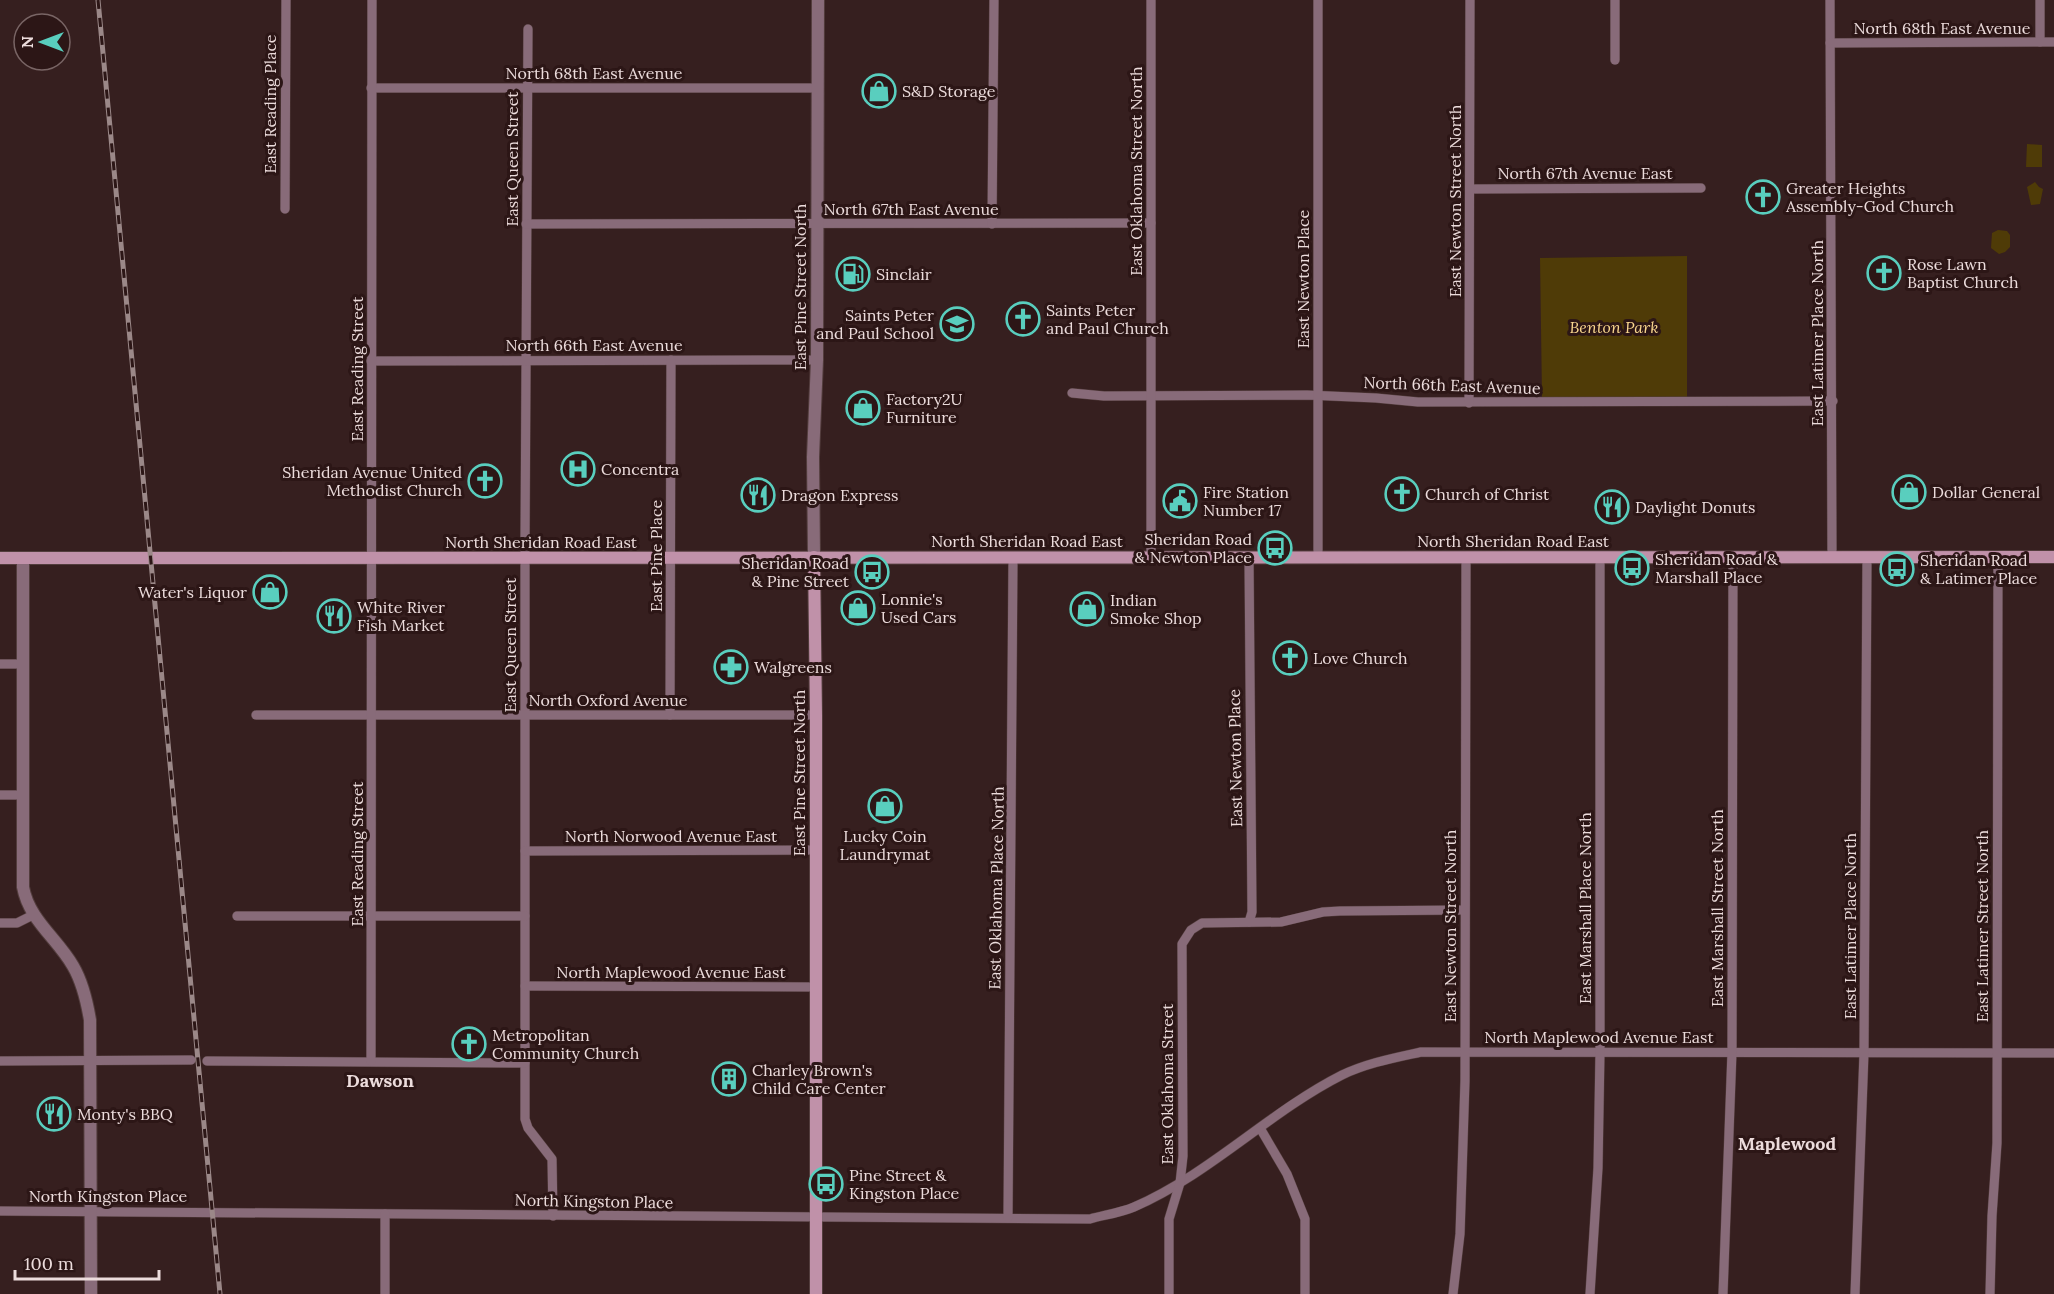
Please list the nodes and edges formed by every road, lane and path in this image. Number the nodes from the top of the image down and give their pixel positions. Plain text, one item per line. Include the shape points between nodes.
1 (286, 0) edge
2 (372, 0) edge
3 (818, 0) edge
4 (994, 0) edge
5 (1151, 0) edge
6 (1318, 0) edge
7 (1470, 0) edge
8 (1615, 0) edge
9 (1830, 0) edge
10 (2040, 0) edge
11 (528, 29) dead end
12 (2040, 42) junction
13 (2054, 42) edge
14 (1830, 43) junction
15 (1615, 60) dead end
16 (371, 88) junction
17 (527, 88) junction
18 (817, 88) junction
19 (1701, 188) dead end
20 (1470, 189) junction
21 (285, 209) dead end
22 (1151, 223) junction
23 (526, 224) junction
24 (817, 224) junction
25 (992, 224) junction
26 (671, 360) junction
27 (817, 360) junction
28 (371, 361) junction
29 (526, 361) junction
30 (1072, 393) dead end
31 (1151, 396) junction
32 (1318, 396) junction
33 (1833, 402) junction
34 (1469, 403) junction
35 (670, 557) junction
36 (814, 557) junction
37 (1733, 557) junction
38 (1832, 557) junction
39 (1998, 557) junction
40 (2054, 557) edge
41 (0, 558) edge
42 (23, 558) junction
43 (1013, 558) junction
44 (1151, 558) junction
45 (1249, 558) junction
46 (1318, 558) junction
47 (1466, 558) junction
48 (1600, 558) junction
49 (1866, 558) junction
50 (371, 559) junction
51 (525, 559) junction
52 (0, 664) edge
53 (23, 664) junction
54 (256, 715) dead end
55 (372, 715) junction
56 (525, 715) junction
57 (670, 715) junction
58 (816, 715) junction
59 (0, 795) edge
60 (22, 795) junction
61 (816, 850) junction
62 (525, 851) junction
63 (1464, 910) junction
64 (33, 915) junction
65 (372, 915) junction
66 (237, 916) dead end
67 (525, 916) junction
68 (1249, 922) junction
69 (0, 923) edge
70 (525, 986) junction
71 (816, 987) junction
72 (1465, 1052) junction
73 (1600, 1052) junction
74 (1732, 1052) junction
75 (1864, 1053) junction
76 (1997, 1053) junction
77 (2054, 1053) edge
78 (91, 1060) junction
79 (190, 1060) dead end
80 (0, 1061) edge
81 (207, 1061) dead end
82 (371, 1061) junction
83 (525, 1063) junction
84 (1260, 1128) junction
85 (1180, 1183) junction
86 (0, 1211) edge
87 (91, 1211) junction
88 (385, 1214) junction
89 (553, 1216) junction
90 (816, 1218) junction
91 (1008, 1218) junction
92 (91, 1294) edge
93 (385, 1294) edge
94 (816, 1294) edge
95 (1169, 1294) edge
96 (1305, 1294) edge
97 (1453, 1294) edge
98 (1590, 1294) edge
99 (1723, 1294) edge
100 (1855, 1294) edge
101 (1990, 1294) edge

1 - 21 street, East Reading Place
2 - 16 street, East Reading Street
3 - 18 street, East Pine Street North
4 - 25 street
5 - 22 street, East Oklahoma Street North
6 - 32 street, East Newton Place
7 - 20 street, East Newton Street North
8 - 15 street
9 - 14 street, East Latimer Place North
10 - 12 street
11 - 17 street, East Queen Street
12 - 13 street, North 68th East Avenue
12 - 14 street, North 68th East Avenue
14 - 33 street, East Latimer Place North
16 - 17 street, North 68th East Avenue
16 - 28 street, East Reading Street
17 - 18 street, North 68th East Avenue
17 - 23 street, East Queen Street
18 - 24 street, East Pine Street North
19 - 20 street, North 67th Avenue East
20 - 34 street, East Newton Street North
22 - 25 street, North 67th East Avenue
22 - 31 street, East Oklahoma Street North
23 - 24 street, North 67th East Avenue
23 - 29 street, East Queen Street
24 - 25 street, North 67th East Avenue
24 - 27 street, East Pine Street North
26 - 27 street, North 66th East Avenue
26 - 29 street, North 66th East Avenue
26 - 35 street, East Pine Place
27 - 36 street, East Pine Street North
28 - 29 street, North 66th East Avenue
28 - 50 street, East Reading Street
29 - 51 street, East Queen Street
30 - 31 street, North 66th East Avenue
31 - 32 street, North 66th East Avenue
31 - 44 street, East Oklahoma Street North
32 - 34 street, North 66th East Avenue
32 - 46 street, East Newton Place
33 - 34 street, North 66th East Avenue
33 - 38 street, East Latimer Place North
35 - 36 main road, North Sheridan Road East
35 - 51 main road, North Sheridan Road East
35 - 57 street, East Pine Place
36 - 43 main road, North Sheridan Road East
36 - 58 main road, East Pine Street North
37 - 38 main road, North Sheridan Road East
37 - 48 main road, North Sheridan Road East
37 - 74 street, East Marshall Street North
38 - 49 main road, North Sheridan Road East
39 - 40 main road, North Sheridan Road East
39 - 49 main road, North Sheridan Road East
39 - 76 street, East Latimer Street North
41 - 42 main road, North Sheridan Road East
42 - 50 main road, North Sheridan Road East
42 - 53 street
43 - 44 main road, North Sheridan Road East
43 - 91 street, East Oklahoma Place North
44 - 45 main road, North Sheridan Road East
45 - 46 main road, North Sheridan Road East
45 - 68 street, East Newton Place
46 - 47 main road, North Sheridan Road East
47 - 48 main road, North Sheridan Road East
47 - 63 street, East Newton Street North
48 - 73 street, East Marshall Place North
49 - 75 street, East Latimer Place North
50 - 51 main road, North Sheridan Road East
50 - 55 street, East Reading Street
51 - 56 street, East Queen Street
52 - 53 street
53 - 60 street
54 - 55 street, North Oxford Avenue
55 - 56 street, North Oxford Avenue
55 - 65 street, East Reading Street
56 - 57 street, North Oxford Avenue
56 - 62 street, East Queen Street
57 - 58 street, North Oxford Avenue
58 - 61 main road, East Pine Street North
59 - 60 street
60 - 64 street via 23,886
61 - 62 street, North Norwood Avenue East
61 - 71 main road, East Pine Street North
62 - 67 street, East Queen Street
63 - 68 street via 1332,911 1281,922
63 - 72 street, East Newton Street North
64 - 69 street via 17,923
64 - 78 street via 79,978 90,1020
65 - 66 street
65 - 67 street
65 - 82 street, East Reading Street
67 - 70 street, East Queen Street
68 - 85 street, East Oklahoma Street via 1202,923 1191,930 1182,944
70 - 71 street, North Maplewood Avenue East
70 - 83 street, East Queen Street
71 - 90 main road, East Pine Street North
72 - 73 street, North Maplewood Avenue East
72 - 84 street, North Maplewood Avenue East via 1421,1052 1373,1063 1314,1091
72 - 97 street, East Newton Street North via 1460,1234
73 - 74 street, North Maplewood Avenue East
73 - 98 street, East Marshall Place North
74 - 75 street, North Maplewood Avenue East
74 - 99 street, East Marshall Street North
75 - 76 street, North Maplewood Avenue East
75 - 100 street, East Latimer Place North
76 - 77 street, North Maplewood Avenue East
76 - 101 street, East Latimer Street North
78 - 79 street
78 - 80 street
78 - 87 street
81 - 82 street
82 - 83 street
83 - 89 street, East Queen Street via 525,1122 552,1159
84 - 85 street, North Maplewood Avenue East
84 - 96 street via 1287,1174 1305,1219
85 - 91 street, North Kingston Place via 1133,1208 1090,1219
85 - 95 street, East Oklahoma Street via 1169,1219
86 - 87 street, North Kingston Place
87 - 88 street, North Kingston Place
87 - 92 street
88 - 89 street, North Kingston Place
88 - 93 street
89 - 90 street, North Kingston Place
90 - 91 street, North Kingston Place
90 - 94 main road, East Pine Street North

